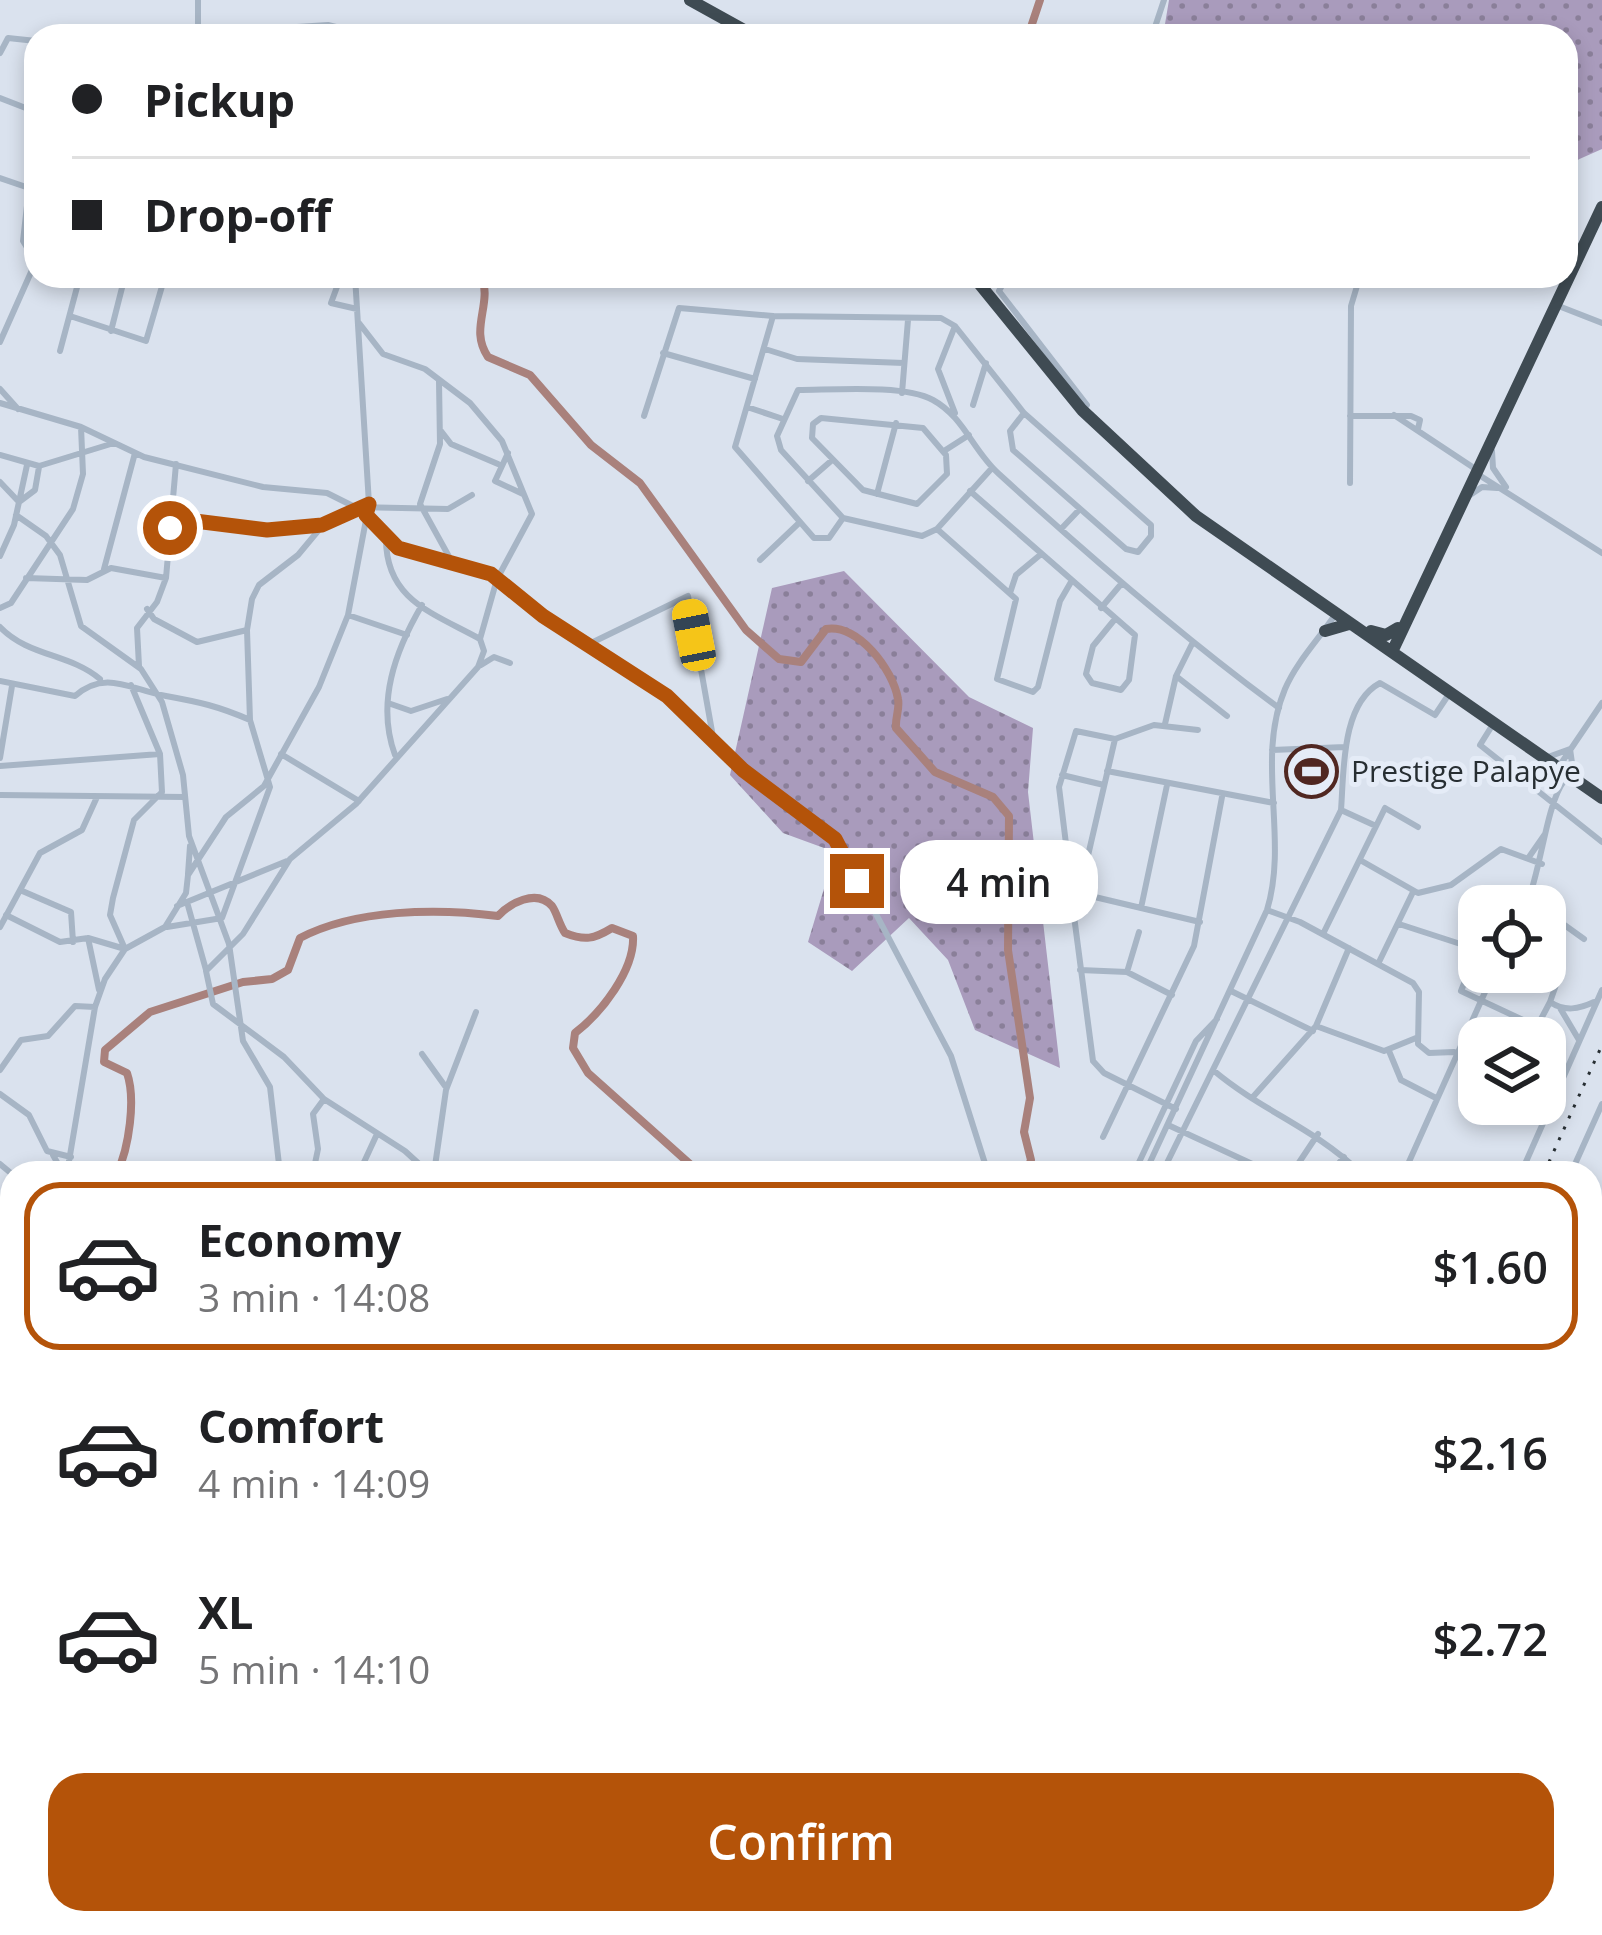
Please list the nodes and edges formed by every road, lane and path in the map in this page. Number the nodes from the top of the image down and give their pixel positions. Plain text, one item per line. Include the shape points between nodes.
1 (690, 0) edge
2 (733, 24) edge
3 (24, 40) edge
4 (0, 53) edge
5 (1602, 207) edge
6 (1578, 258) edge
7 (24, 288) edge
8 (77, 288) edge
9 (122, 288) edge
10 (161, 288) edge
11 (337, 288) edge
12 (356, 288) edge
13 (983, 288) edge
14 (1001, 288) edge
15 (1356, 288) edge
16 (1564, 288) edge
17 (1556, 305) junction
18 (357, 309) junction
19 (70, 316) junction
20 (773, 316) junction
21 (908, 320) junction
22 (359, 323) junction
23 (1602, 323) edge
24 (955, 326) junction
25 (111, 331) junction
26 (0, 342) edge
27 (765, 349) junction
28 (60, 352) dead end
29 (663, 353) junction
30 (904, 363) junction
31 (986, 363) junction
32 (755, 379) junction
33 (439, 381) junction
34 (0, 389) edge
35 (902, 393) junction
36 (0, 403) edge
37 (973, 405) dead end
38 (746, 406) junction
39 (1082, 410) junction
40 (21, 411) junction
41 (1024, 413) junction
42 (644, 416) dead end
43 (956, 416) junction
44 (1350, 416) junction
45 (783, 419) junction
46 (896, 422) junction
47 (82, 427) junction
48 (440, 430) junction
49 (1497, 430) junction
50 (969, 435) junction
51 (118, 443) junction
52 (80, 450) junction
53 (944, 451) junction
54 (135, 453) junction
55 (508, 453) junction
56 (0, 455) edge
57 (831, 460) junction
58 (176, 464) junction
59 (499, 464) junction
60 (27, 465) junction
61 (39, 466) junction
62 (992, 468) junction
63 (1477, 470) junction
64 (808, 481) junction
65 (0, 482) edge
66 (1350, 483) dead end
67 (1503, 488) junction
68 (970, 491) junction
69 (472, 495) dead end
70 (877, 495) junction
71 (526, 496) junction
72 (19, 502) junction
73 (1462, 503) junction
74 (369, 504) junction
75 (420, 504) junction
76 (355, 507) junction
77 (1079, 510) junction
78 (16, 515) junction
79 (366, 515) junction
80 (843, 518) junction
81 (799, 524) junction
82 (322, 525) junction
83 (170, 528) junction
84 (937, 530) junction
85 (1060, 530) junction
86 (386, 539) junction
87 (51, 542) junction
88 (1602, 553) edge
89 (1041, 554) junction
90 (0, 556) edge
91 (760, 560) dead end
92 (452, 562) junction
93 (104, 569) junction
94 (26, 578) junction
95 (166, 578) junction
96 (71, 579) junction
97 (497, 580) junction
98 (1072, 582) junction
99 (1122, 584) junction
100 (1010, 592) junction
101 (422, 605) junction
102 (0, 608) edge
103 (1101, 608) junction
104 (147, 609) junction
105 (1333, 610) junction
106 (348, 615) junction
107 (1115, 619) junction
108 (1350, 624) junction
109 (0, 626) edge
110 (1403, 626) junction
111 (248, 630) junction
112 (1371, 631) junction
113 (1322, 632) junction
114 (406, 634) junction
115 (480, 639) junction
116 (589, 644) junction
117 (1192, 644) junction
118 (1390, 648) junction
119 (484, 651) junction
120 (494, 657) junction
121 (510, 663) dead end
122 (1419, 664) junction
123 (478, 668) junction
124 (141, 669) junction
125 (1176, 676) junction
126 (103, 680) junction
127 (0, 681) edge
128 (12, 686) junction
129 (131, 686) junction
130 (1451, 691) junction
131 (159, 693) junction
132 (451, 697) junction
133 (388, 703) junction
134 (1602, 703) edge
135 (1279, 708) junction
136 (1227, 716) dead end
137 (250, 721) junction
138 (1495, 722) junction
139 (1165, 724) junction
140 (2, 729) edge
141 (1198, 730) dead end
142 (713, 738) junction
143 (1114, 739) junction
144 (1345, 747) junction
145 (1570, 749) junction
146 (1272, 750) junction
147 (160, 754) junction
148 (281, 754) junction
149 (395, 756) junction
150 (1544, 757) junction
151 (0, 762) edge
152 (1107, 771) junction
153 (270, 773) junction
154 (1566, 775) junction
155 (1062, 776) junction
156 (1104, 785) junction
157 (1167, 785) junction
158 (0, 795) edge
159 (97, 797) junction
160 (185, 797) junction
161 (1222, 797) junction
162 (1602, 798) edge
163 (160, 800) junction
164 (359, 800) junction
165 (1274, 803) junction
166 (1554, 803) junction
167 (1341, 810) junction
168 (1376, 826) junction
169 (1418, 826) dead end
170 (1547, 831) junction
171 (190, 842) junction
172 (1602, 842) edge
173 (1529, 857) junction
174 (290, 859) junction
175 (1360, 860) junction
176 (1085, 861) junction
177 (200, 863) junction
178 (1542, 864) junction
179 (188, 875) junction
180 (238, 883) junction
181 (1535, 885) edge
182 (20, 890) junction
183 (211, 892) junction
184 (1413, 892) junction
185 (1078, 893) junction
186 (186, 897) junction
187 (1141, 908) junction
188 (1267, 910) junction
189 (6, 915) junction
190 (1286, 915) junction
191 (222, 918) junction
192 (189, 921) junction
193 (1200, 922) junction
194 (1399, 924) junction
195 (1566, 926) edge
196 (0, 927) edge
197 (165, 927) junction
198 (1139, 932) dead end
199 (1323, 934) junction
200 (88, 938) junction
201 (1585, 939) dead end
202 (73, 942) junction
203 (1458, 943) edge
204 (230, 944) junction
205 (1348, 948) junction
206 (124, 949) junction
207 (1378, 962) junction
208 (1079, 970) junction
209 (206, 971) junction
210 (1127, 972) junction
211 (1602, 990) edge
212 (1231, 991) junction
213 (99, 993) junction
214 (1464, 993) edge
215 (1484, 993) edge
216 (1553, 993) edge
217 (1172, 995) junction
218 (1247, 998) junction
219 (1597, 1000) junction
220 (1480, 1002) junction
221 (1550, 1003) junction
222 (94, 1007) junction
223 (1560, 1008) junction
224 (476, 1012) dead end
225 (1219, 1016) junction
226 (1473, 1017) edge
227 (1515, 1017) edge
228 (1543, 1017) edge
229 (239, 1027) junction
230 (1315, 1029) junction
231 (1416, 1038) junction
232 (1579, 1040) junction
233 (1458, 1047) edge
234 (272, 1048) junction
235 (1389, 1051) junction
236 (1454, 1052) junction
237 (422, 1054) dead end
238 (257, 1062) junction
239 (0, 1070) edge
240 (1213, 1070) junction
241 (1127, 1084) junction
242 (446, 1090) junction
243 (0, 1094) edge
244 (1252, 1098) junction
245 (1436, 1098) junction
246 (324, 1099) junction
247 (1165, 1104) junction
248 (1602, 1104) edge
249 (1176, 1109) junction
250 (1168, 1125) junction
251 (1186, 1131) junction
252 (377, 1134) junction
253 (1318, 1134) junction
254 (1103, 1137) dead end
255 (52, 1153) junction
256 (1343, 1156) junction
257 (71, 1157) junction
258 (57, 1161) edge
259 (70, 1161) edge
260 (279, 1161) edge
261 (316, 1161) edge
262 (365, 1161) edge
263 (414, 1161) edge
264 (433, 1161) edge
265 (984, 1161) edge
266 (1139, 1161) edge
267 (1151, 1161) edge
268 (1169, 1161) edge
269 (1250, 1161) edge
270 (1300, 1161) edge
271 (1339, 1161) edge
272 (1348, 1161) edge
273 (1409, 1161) edge
274 (1526, 1161) edge
275 (1576, 1161) edge

1 - 2 highway
3 - 4 street via 8,38
5 - 6 highway
7 - 26 street
8 - 19 street
9 - 25 street
10 - 25 street via 146,341
11 - 18 street via 331,303
12 - 18 street
13 - 39 highway
14 - 39 street via 1087,405
15 - 44 street
16 - 17 highway
17 - 23 street
17 - 49 highway
18 - 22 street
19 - 25 street
19 - 28 street
20 - 21 street
20 - 27 street
20 - 29 street via 679,308
21 - 24 street via 938,317
21 - 30 street
22 - 33 street via 383,354
22 - 74 street
24 - 31 street
24 - 43 street via 938,369
27 - 30 street via 797,359
27 - 32 street
29 - 32 street
29 - 42 street
30 - 35 street
31 - 37 street
31 - 41 street
32 - 38 street
33 - 48 street
33 - 55 street via 470,403
34 - 40 street
35 - 43 street
35 - 45 street via 798,390
36 - 40 street
38 - 45 street
38 - 81 street via 735,447
39 - 105 highway via 1188,507
40 - 47 street
41 - 77 street via 1009,444
41 - 77 street via 1153,532 1130,552
43 - 50 street
44 - 63 street via 1418,418 1418,431
44 - 66 street
45 - 64 street via 777,446
46 - 53 street via 923,428
46 - 57 street via 817,420 812,438
46 - 70 street
47 - 51 street
47 - 52 street
48 - 59 street via 451,444
48 - 75 street
49 - 63 highway
49 - 67 street via 1490,458
50 - 53 street
50 - 62 street
51 - 52 street
51 - 54 street
52 - 61 street
52 - 87 street via 73,509
53 - 70 street via 947,474 922,502
54 - 58 street
54 - 93 street
55 - 59 street
55 - 71 street
56 - 60 street
57 - 64 street
57 - 70 street
58 - 76 street via 262,487 327,493
58 - 83 street
59 - 71 street via 495,481
60 - 61 street
60 - 72 street
61 - 72 street via 35,490
62 - 68 street
62 - 85 street
63 - 67 street
63 - 73 highway
64 - 80 street
65 - 72 street
67 - 73 street via 1482,488
67 - 88 street
68 - 84 street
68 - 89 street
69 - 75 street via 448,509
71 - 97 street via 531,520
72 - 78 street
73 - 110 highway
74 - 75 street
74 - 76 street
74 - 79 street
75 - 92 street
76 - 82 street
77 - 85 street
78 - 87 street
78 - 90 street
79 - 86 street
79 - 106 street
80 - 81 street via 824,541
80 - 84 street via 922,536
81 - 91 street
82 - 83 street via 267,530 195,521
82 - 111 street via 259,585
83 - 95 street
84 - 100 street
85 - 99 street
86 - 92 street
86 - 101 street via 396,587
87 - 94 street
87 - 96 street
89 - 98 street
89 - 100 street via 1016,575
92 - 97 street
93 - 95 street
93 - 96 street
94 - 96 street
94 - 102 street
95 - 104 street
96 - 124 street via 80,626
97 - 115 street
97 - 116 street
98 - 100 street via 1033,692 997,679 1017,603
98 - 103 street
99 - 103 street
99 - 117 street
101 - 114 street
101 - 115 street
103 - 107 street
104 - 111 street via 197,642
104 - 124 street via 134,638
105 - 108 highway
105 - 112 highway
105 - 113 highway
106 - 114 street
106 - 148 street
107 - 107 street via 1137,638 1121,690 1085,674 1093,646
108 - 113 highway
108 - 118 highway
109 - 126 street via 20,647 80,664
110 - 112 highway via 1386,635
110 - 118 highway
110 - 122 highway
111 - 137 street
112 - 118 highway
113 - 135 street
114 - 133 street
115 - 119 street
116 - 142 street
116 - 142 street via 688,596
117 - 125 street
117 - 135 street
118 - 122 highway
118 - 130 highway
119 - 120 street
119 - 123 street
120 - 121 street
120 - 123 street
122 - 130 highway
123 - 132 street
124 - 131 street
125 - 136 street
125 - 139 street
126 - 128 street via 75,696
126 - 129 street
127 - 128 street
128 - 140 street
129 - 131 street
129 - 147 street
130 - 138 highway
130 - 144 street via 1432,715 1375,685
131 - 137 street
131 - 160 street
132 - 133 street via 411,710
132 - 149 street
133 - 149 street
134 - 145 street
135 - 146 street
137 - 153 street
138 - 150 highway
138 - 166 street via 1480,745
139 - 141 street
139 - 143 street
140 - 151 street
142 - 265 street via 839,844 951,1056
143 - 152 street
143 - 155 street via 1076,730
144 - 146 street
144 - 167 street
145 - 150 street
145 - 154 street
145 - 154 street
146 - 165 street
147 - 151 street
147 - 163 street
148 - 153 street
148 - 164 street
149 - 164 street
150 - 154 highway
152 - 156 street
152 - 157 street
153 - 177 street via 226,817
153 - 180 street
154 - 162 highway
154 - 166 street
155 - 156 street
155 - 176 street via 1063,840 1070,856
156 - 176 street
157 - 161 street
157 - 187 street
158 - 159 street
159 - 163 street
159 - 182 street via 83,828 45,848
160 - 163 street
160 - 171 street
161 - 165 street
161 - 193 street
163 - 206 street via 134,820 113,898 110,915
164 - 174 street
165 - 188 street via 1276,867
166 - 170 street
166 - 172 street
167 - 168 street
167 - 190 street
168 - 169 street via 1388,807
168 - 175 street
170 - 173 street
170 - 178 street
171 - 177 street
171 - 179 street
173 - 178 street
173 - 184 street via 1501,849 1451,885
174 - 180 street
174 - 204 street
175 - 184 street
175 - 199 street
176 - 185 street
177 - 179 street
177 - 183 street
178 - 181 street
179 - 186 street
180 - 183 street
180 - 191 street
182 - 189 street
182 - 202 street via 71,912
183 - 186 street
183 - 191 street
184 - 194 street
185 - 187 street
185 - 208 street
186 - 192 street
186 - 197 street
187 - 193 street
188 - 190 street
188 - 212 street
189 - 196 street
189 - 202 street
190 - 199 street
190 - 218 street
191 - 192 street
191 - 204 street
192 - 197 street
192 - 209 street
193 - 217 street
194 - 203 street
194 - 207 street
195 - 201 street
197 - 206 street
198 - 210 street
199 - 205 street
200 - 202 street
200 - 206 street
200 - 213 street
204 - 209 street
204 - 229 street
205 - 207 street
205 - 230 street
206 - 213 street
207 - 231 street via 1416,987
208 - 210 street
208 - 241 street via 1093,1061
209 - 229 street via 213,1004
210 - 217 street
211 - 219 street
212 - 218 street
212 - 225 street
213 - 222 street
214 - 220 street
215 - 220 street
216 - 221 street
217 - 241 street
218 - 230 street
218 - 240 street
219 - 223 street
219 - 232 street
220 - 226 street
220 - 227 street
221 - 223 street
221 - 228 street
222 - 239 street via 75,1006 48,1036 21,1040
222 - 257 street
223 - 232 street
224 - 242 street
225 - 247 street via 1196,1041
225 - 249 street
229 - 234 street
229 - 238 street
230 - 235 street
230 - 244 street
231 - 235 street
231 - 236 street via 1429,1053
232 - 274 street
233 - 236 street
234 - 238 street
234 - 246 street
235 - 245 street via 1401,1080
236 - 245 street
237 - 242 street
238 - 260 street via 271,1087
240 - 244 street
240 - 251 street
241 - 247 street
241 - 254 street
242 - 264 street
243 - 255 street via 29,1115
244 - 253 street
245 - 273 street
246 - 252 street
246 - 261 street via 313,1114
247 - 249 street
247 - 266 street
248 - 275 street
249 - 250 street
250 - 251 street
250 - 267 street
251 - 268 street
251 - 269 street
252 - 262 street
252 - 263 street
253 - 256 street
253 - 270 street
255 - 257 street
255 - 258 street
256 - 271 street
256 - 272 street
257 - 259 street

